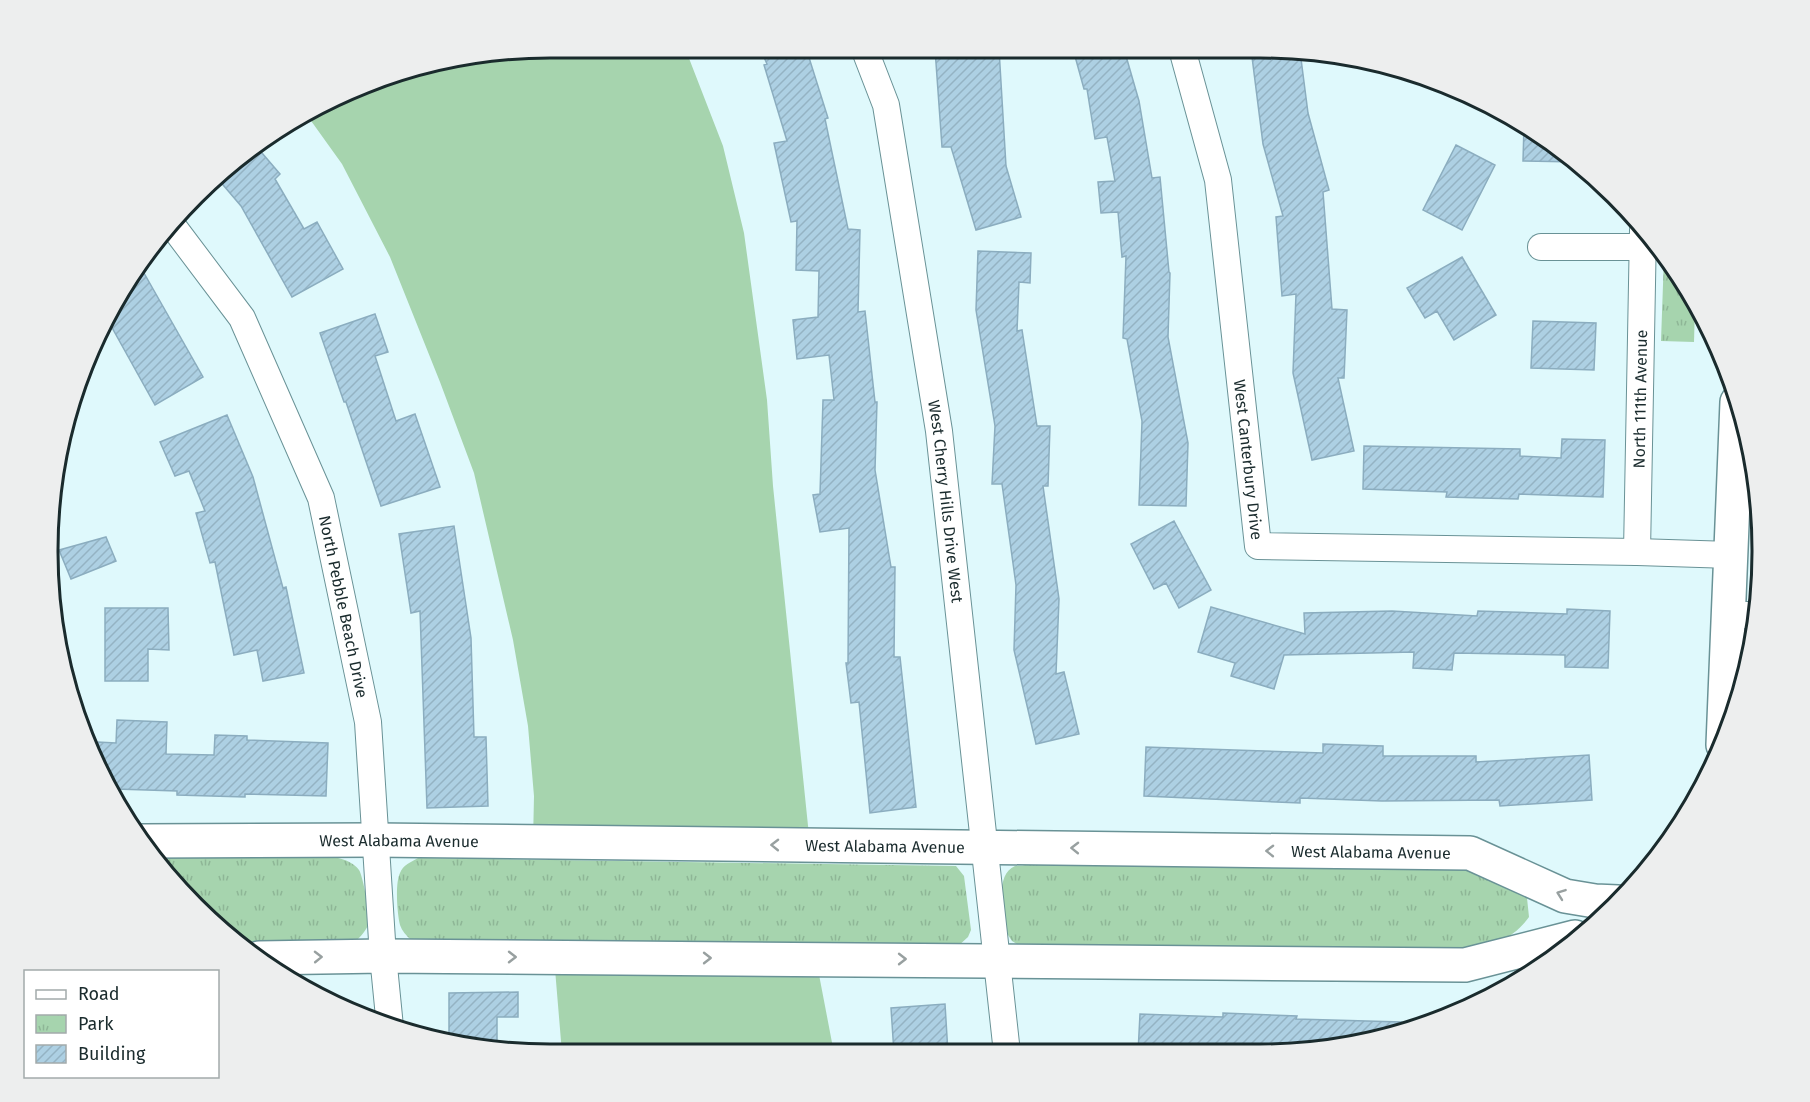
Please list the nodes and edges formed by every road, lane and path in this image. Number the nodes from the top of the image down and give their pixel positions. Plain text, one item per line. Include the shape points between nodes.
1 (868, 58) edge
2 (1184, 58) edge
3 (177, 231) edge
4 (1639, 238) edge
5 (1643, 243) edge
6 (1541, 247) dead end
7 (1736, 428) edge
8 (1637, 552) junction
9 (1731, 555) junction
10 (1742, 615) edge
11 (1731, 691) edge
12 (375, 840) junction
13 (153, 841) edge
14 (984, 847) junction
15 (1604, 901) edge
16 (1559, 942) edge
17 (383, 956) junction
18 (274, 958) edge
19 (996, 960) junction
20 (389, 1015) edge
21 (1006, 1044) edge

1 - 14 street, West Cherry Hills Drive West via 886,105 939,431
2 - 8 street, West Canterbury Drive via 1218,180 1258,546
3 - 12 street, North Pebble Beach Drive via 242,318 321,498 368,722
4 - 6 street, North 111th Avenue
5 - 8 street, North 111th Avenue
7 - 9 street
8 - 9 street, West Canterbury Drive
9 - 10 street
10 - 11 street
12 - 13 street, West Alabama Avenue
14 -> 12 street, West Alabama Avenue
12 - 17 street, North Pebble Beach Drive
15 -> 14 street, West Alabama Avenue via 1565,896 1470,853
14 - 19 street, West Cherry Hills Drive West
16 - 19 street via 1465,965
18 -> 17 street
17 -> 19 street
17 - 20 street, North Pebble Beach Drive
19 - 21 street, West Cherry Hills Drive West

